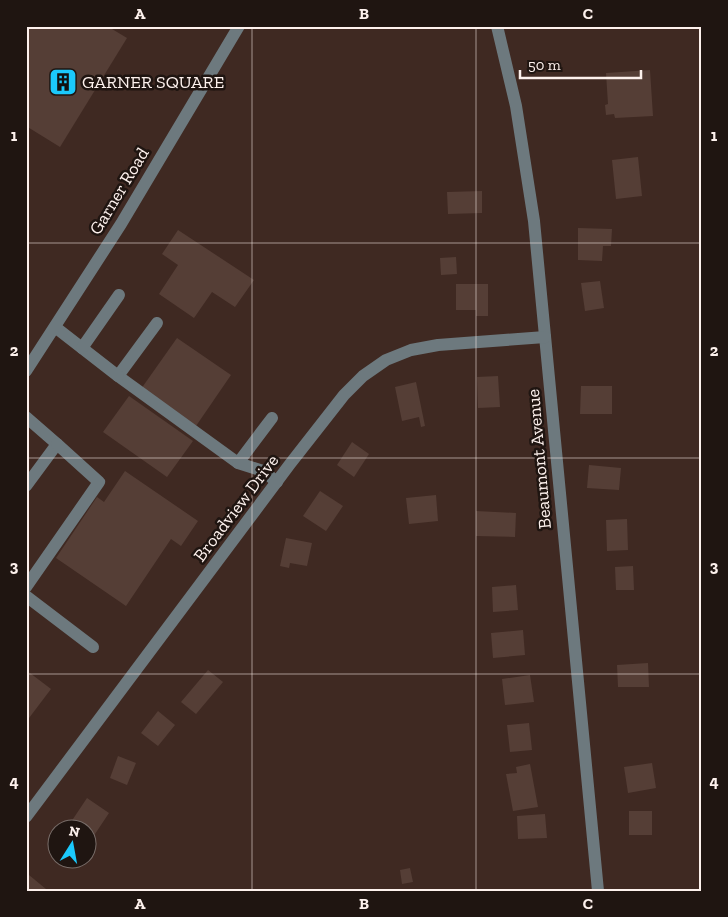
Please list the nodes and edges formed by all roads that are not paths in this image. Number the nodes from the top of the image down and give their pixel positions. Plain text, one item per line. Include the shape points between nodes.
1 (239, 26) edge
2 (497, 26) edge
3 (119, 295) dead end
4 (157, 323) dead end
5 (55, 327) junction
6 (545, 337) junction
7 (82, 348) junction
8 (29, 362) edge
9 (118, 376) junction
10 (26, 417) edge
11 (272, 418) dead end
12 (56, 444) junction
13 (238, 463) junction
14 (277, 482) junction
15 (26, 486) edge
16 (26, 587) edge
17 (26, 596) edge
18 (93, 648) dead end
19 (26, 817) edge
20 (598, 891) edge

1 - 5 street, Garner Road via 121,224
2 - 6 street, Beaumont Avenue via 526,163
3 - 7 street
4 - 9 street
5 - 7 street
5 - 8 street, Garner Road
6 - 14 street, Broadview Drive via 438,345 411,350 386,360 344,395
6 - 20 street, Beaumont Avenue
7 - 9 street
9 - 13 street
10 - 12 street
11 - 13 street
12 - 15 street
12 - 16 street via 99,482
13 - 14 street via 263,471
14 - 19 street, Broadview Drive
17 - 18 street

